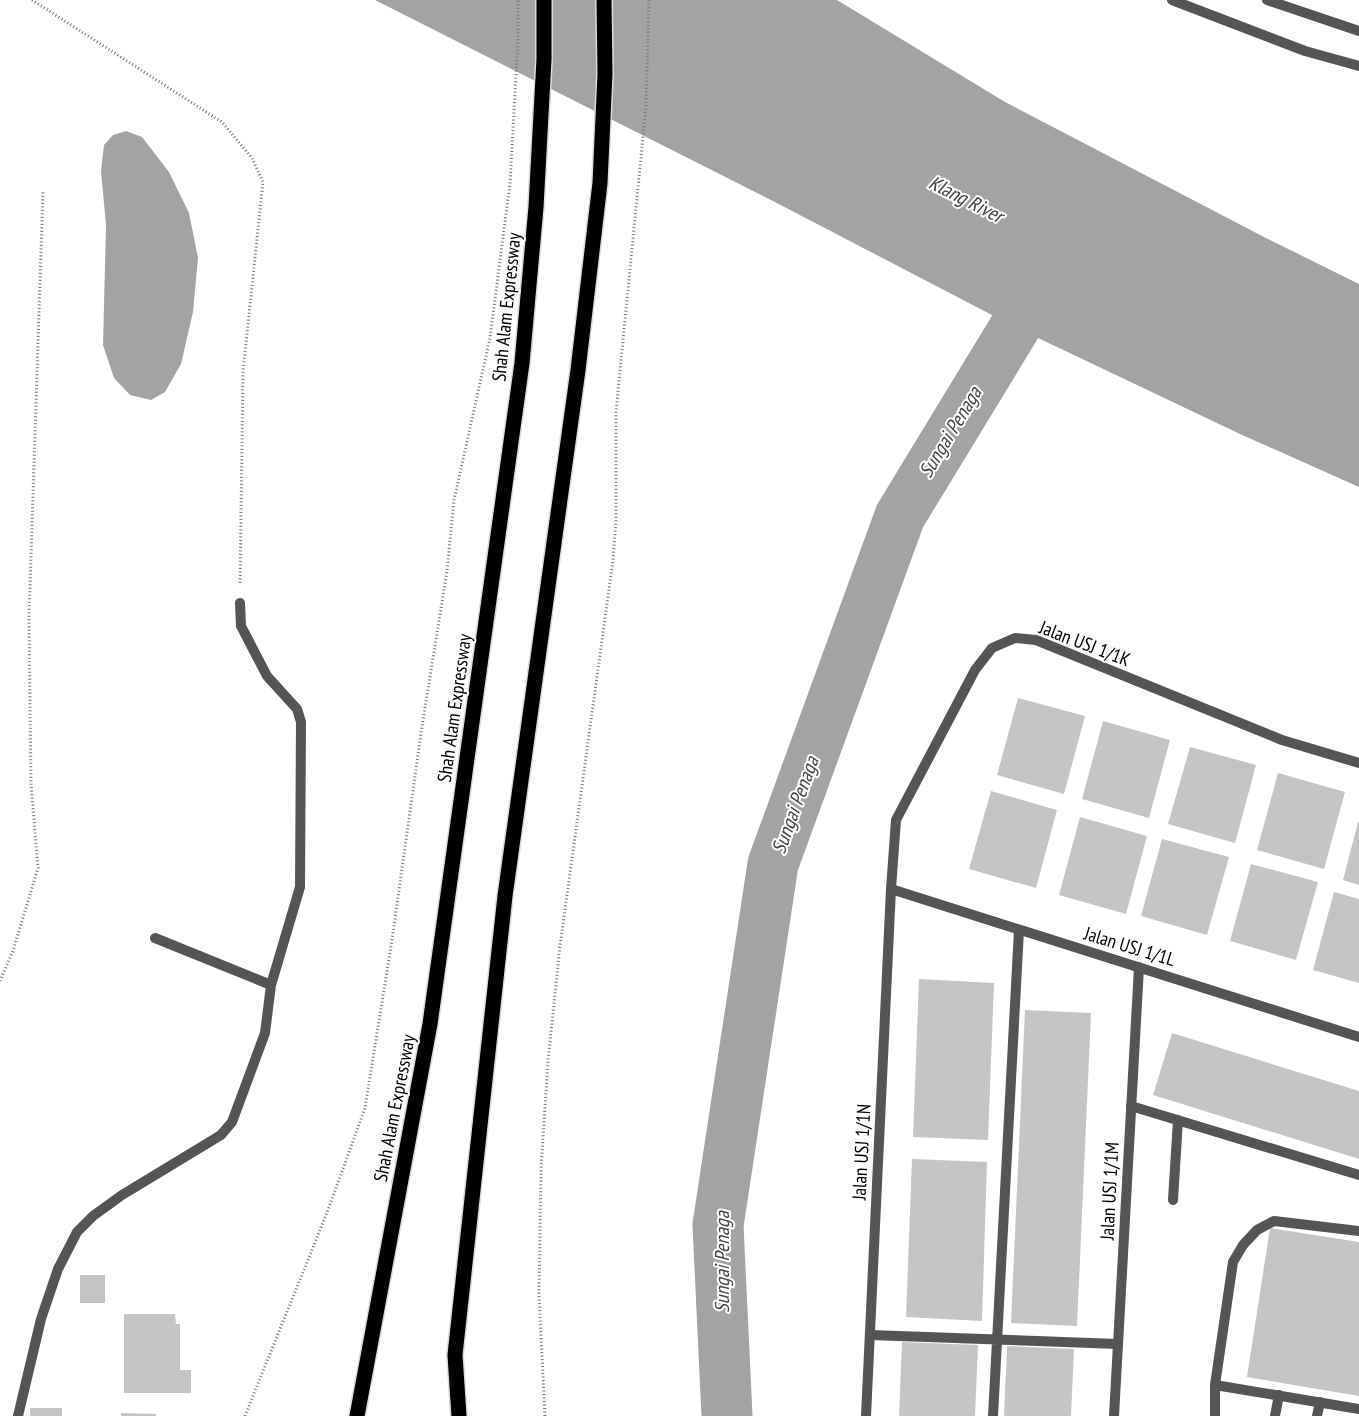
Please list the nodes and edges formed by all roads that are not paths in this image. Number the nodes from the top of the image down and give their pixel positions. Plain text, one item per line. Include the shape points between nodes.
1 (544, 0) edge
2 (604, 0) edge
3 (1172, 0) edge
4 (1267, 0) edge
5 (1359, 31) edge
6 (1359, 66) edge
7 (240, 603) road end
8 (1359, 763) edge
9 (891, 889) junction
10 (1019, 930) junction
11 (155, 938) dead end
12 (1139, 967) junction
13 (271, 985) junction
14 (1359, 1037) edge
15 (1132, 1106) junction
16 (1178, 1120) junction
17 (1359, 1175) edge
18 (1174, 1200) dead end
19 (1359, 1231) edge
20 (870, 1335) junction
21 (996, 1339) junction
22 (1118, 1344) junction
23 (1215, 1385) junction
24 (1279, 1395) junction
25 (1320, 1402) junction
26 (1359, 1409) edge
27 (18, 1416) edge
28 (357, 1416) edge
29 (458, 1416) edge
30 (866, 1416) edge
31 (993, 1416) edge
32 (1114, 1416) edge
33 (1215, 1416) edge
34 (1275, 1416) edge
35 (1317, 1416) edge

1 - 28 highway, Shah Alam Expressway via 536,207 522,363 430,1024
2 - 29 highway via 605,74 600,183 578,370 505,896 454,1355
3 - 6 street via 1305,51
4 - 5 street
7 - 13 street via 241,626 267,676 297,709 301,722 300,887
8 - 9 street, Jalan USJ 1/1K via 1282,740 1036,640 1015,638 992,648 975,670 896,820
9 - 10 street, Jalan USJ 1/1L
9 - 20 street, Jalan USJ 1/1N
10 - 12 street, Jalan USJ 1/1L
10 - 21 street
11 - 13 street
12 - 14 street, Jalan USJ 1/1L
12 - 15 street, Jalan USJ 1/1M
13 - 27 street via 265,1033 232,1122 221,1135 122,1195 93,1216 78,1232 58,1268
15 - 16 street
15 - 22 street, Jalan USJ 1/1M
16 - 17 street
16 - 18 street
19 - 23 street via 1274,1221 1247,1240 1233,1262
20 - 21 street
20 - 30 street, Jalan USJ 1/1N
21 - 22 street
21 - 31 street
22 - 32 street, Jalan USJ 1/1M
23 - 24 street
23 - 33 street
24 - 25 street
24 - 34 street
25 - 26 street
25 - 35 street

